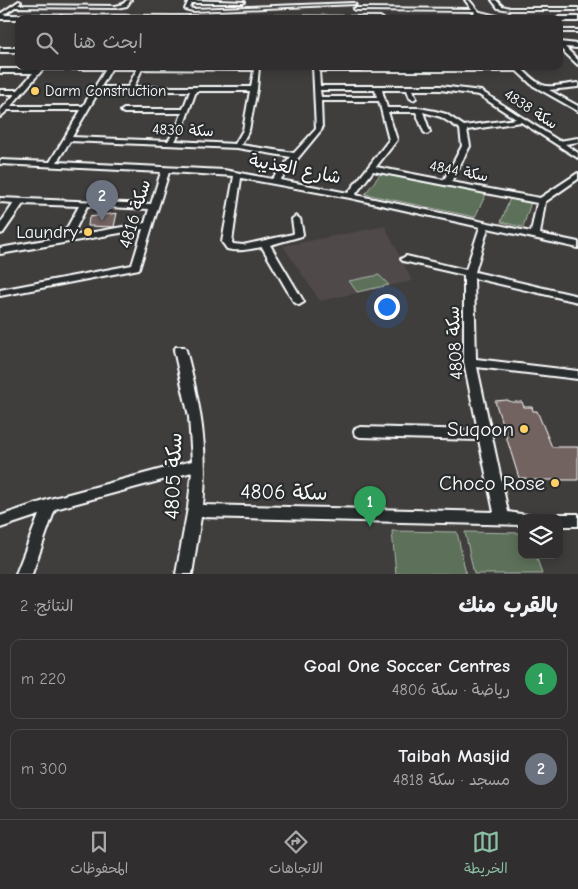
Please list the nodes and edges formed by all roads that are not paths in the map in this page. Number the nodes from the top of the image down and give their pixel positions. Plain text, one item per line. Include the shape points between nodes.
1 (22, 0) edge
2 (129, 0) edge
3 (467, 0) edge
4 (494, 0) edge
5 (190, 1) edge
6 (310, 2) edge
7 (354, 5) edge
8 (13, 7) junction
9 (0, 8) edge
10 (578, 9) edge
11 (476, 14) edge
12 (2, 17) edge
13 (15, 17) edge
14 (15, 19) edge
15 (563, 20) edge
16 (578, 20) edge
17 (563, 31) edge
18 (578, 31) edge
19 (563, 45) edge
20 (578, 46) edge
21 (563, 48) edge
22 (0, 50) edge
23 (15, 50) edge
24 (578, 63) edge
25 (15, 70) edge
26 (39, 70) edge
27 (108, 70) edge
28 (139, 70) edge
29 (257, 70) edge
30 (316, 70) edge
31 (402, 70) edge
32 (474, 70) edge
33 (519, 70) edge
34 (0, 71) edge
35 (578, 85) edge
36 (316, 88) junction
37 (378, 88) junction
38 (410, 88) junction
39 (97, 89) junction
40 (130, 89) junction
41 (194, 89) junction
42 (254, 89) junction
43 (542, 89) junction
44 (0, 92) edge
45 (20, 92) junction
46 (413, 98) dead end
47 (317, 99) junction
48 (381, 100) junction
49 (7, 108) junction
50 (85, 108) junction
51 (578, 109) edge
52 (384, 110) junction
53 (419, 110) junction
54 (124, 111) dead end
55 (186, 111) junction
56 (0, 115) edge
57 (521, 120) junction
58 (463, 128) junction
59 (427, 132) dead end
60 (67, 139) junction
61 (578, 140) edge
62 (170, 143) junction
63 (559, 143) junction
64 (237, 146) junction
65 (297, 156) junction
66 (578, 156) edge
67 (0, 163) edge
68 (52, 165) junction
69 (166, 169) junction
70 (372, 169) junction
71 (238, 174) junction
72 (578, 175) edge
73 (274, 182) junction
74 (446, 183) junction
75 (350, 196) junction
76 (0, 200) edge
77 (20, 201) junction
78 (541, 201) junction
79 (84, 204) junction
80 (154, 207) junction
81 (296, 219) dead end
82 (149, 225) junction
83 (485, 225) junction
84 (0, 231) edge
85 (535, 236) junction
86 (66, 239) junction
87 (264, 243) junction
88 (578, 245) edge
89 (0, 251) edge
90 (406, 259) dead end
91 (469, 274) junction
92 (0, 293) edge
93 (578, 299) edge
94 (300, 302) dead end
95 (180, 350) dead end
96 (470, 362) junction
97 (578, 375) edge
98 (360, 432) dead end
99 (484, 435) junction
100 (198, 465) junction
101 (50, 505) junction
102 (195, 512) junction
103 (502, 518) junction
104 (518, 519) edge
105 (563, 520) edge
106 (578, 520) edge
107 (0, 522) edge
108 (24, 574) edge
109 (184, 574) edge

1 - 8 street
2 - 8 street via 125,5 116,7
3 - 11 street
4 - 10 street via 503,8
5 - 6 street
5 - 6 street via 189,10
6 - 7 street
7 - 11 street
8 - 9 street
8 - 12 street
12 - 13 main road
12 - 14 main road
15 - 16 main road
17 - 18 street
19 - 20 street
21 - 24 street
22 - 23 street
25 - 34 street
26 - 45 street
27 - 39 street
28 - 40 street
29 - 42 street
30 - 36 street
31 - 32 street
33 - 43 street
35 - 43 street
36 - 37 street, سكة 4838
36 - 47 street
37 - 38 street, سكة 4838
37 - 48 street
38 - 46 street
38 - 57 street, سكة 4838 via 438,85 481,93
39 - 40 street
39 - 50 street
40 - 41 street
41 - 42 street
41 - 55 street
42 - 64 street via 246,130
43 - 51 street
44 - 45 street
45 - 49 street
47 - 48 street
47 - 65 street via 319,129
48 - 52 street
49 - 50 street
49 - 56 street
50 - 60 street
52 - 53 street
52 - 70 street via 393,140
53 - 58 street via 441,113
53 - 59 street
54 - 55 street
55 - 62 street
57 - 58 street
57 - 63 street, سكة 4838
58 - 74 street via 466,146
60 - 62 street, سكة 4830
60 - 68 street
61 - 63 street
62 - 64 street, سكة 4830
63 - 66 street, سكة 4838
64 - 65 street, سكة 4830
65 - 73 street
67 - 68 street, شارع العذيبة
68 - 69 street, شارع العذيبة
69 - 71 street, شارع العذيبة
69 - 80 street, سكة 4816
70 - 74 street, سكة 4844
70 - 75 street
71 - 73 street, شارع العذيبة
71 - 87 street via 228,245 243,248
72 - 78 street
73 - 75 street, شارع العذيبة
74 - 78 street, سكة 4844
75 - 83 street, شارع العذيبة
76 - 77 street
77 - 79 street
77 - 84 street
78 - 85 street
79 - 80 street
79 - 86 street
80 - 82 street, سكة 4816
81 - 87 street via 299,234
82 - 86 street
82 - 92 street, سكة 4816 via 136,267
83 - 85 street, شارع العذيبة
83 - 91 street, سكة 4808
85 - 88 street, شارع العذيبة
86 - 89 street
87 - 94 street
90 - 91 street
91 - 93 street
91 - 96 street, سكة 4808
95 - 100 street, سكة 4805 via 198,441
96 - 97 street
96 - 99 street, سكة 4808
98 - 99 street
99 - 103 street, سكة 4808
100 - 101 street
100 - 102 street, سكة 4805
101 - 107 street
101 - 108 street
102 - 103 street, سكة 4806
102 - 109 street, سكة 4805
103 - 104 street, سكة 4806
105 - 106 street

